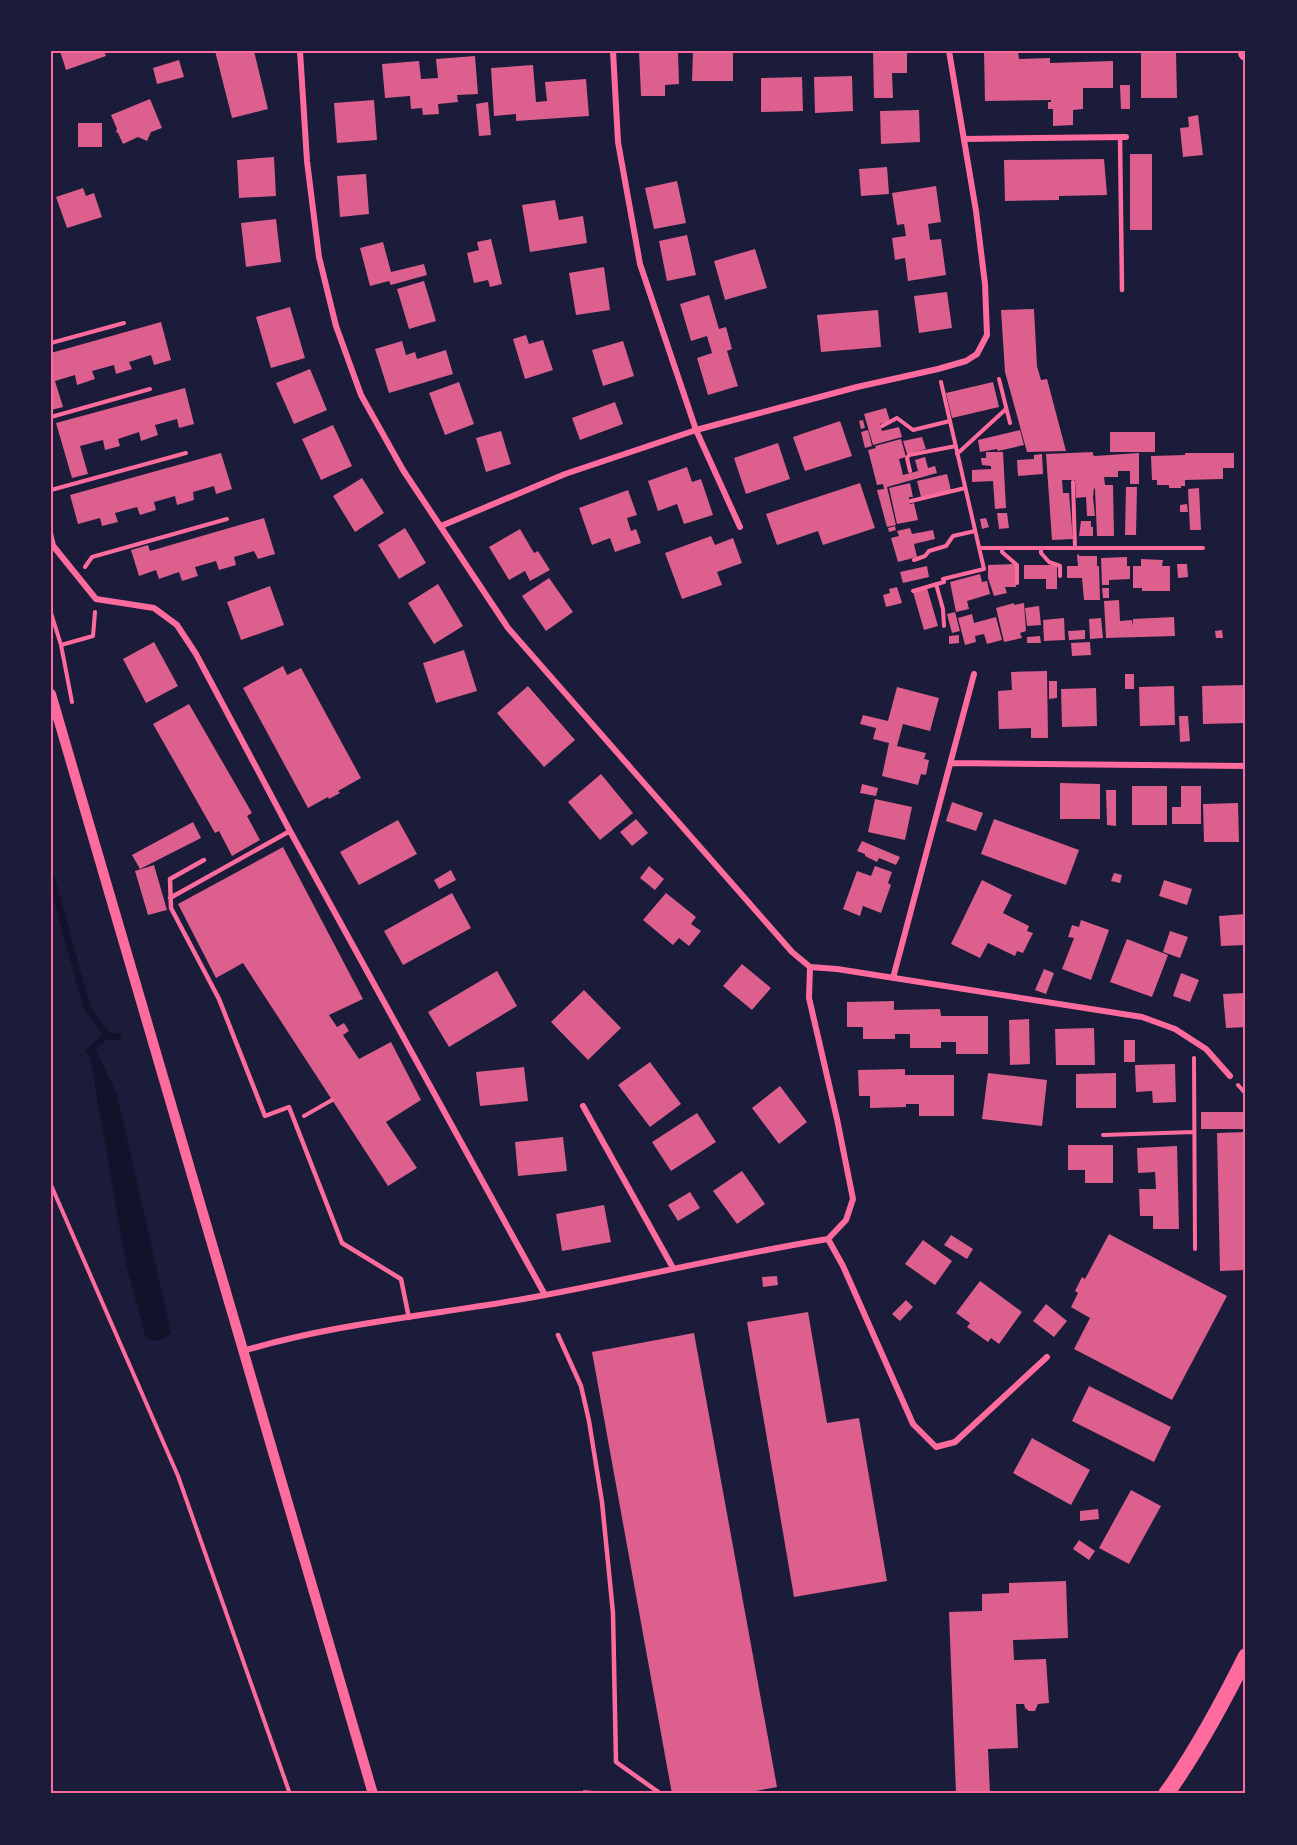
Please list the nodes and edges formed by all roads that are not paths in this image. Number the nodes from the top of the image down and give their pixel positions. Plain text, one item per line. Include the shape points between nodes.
1 (300, 51) edge
2 (613, 51) edge
3 (949, 51) edge
4 (1123, 137) joint
5 (964, 139) junction
6 (1122, 290) dead end
7 (696, 430) junction
8 (441, 526) junction
9 (741, 527) dead end
10 (51, 534) edge
11 (54, 547) joint
12 (974, 674) dead end
13 (51, 694) edge
14 (951, 763) junction
15 (1246, 766) edge
16 (290, 831) junction
17 (204, 860) dead end
18 (171, 898) junction
19 (810, 967) junction
20 (893, 978) junction
21 (1230, 1076) dead end
22 (583, 1106) dead end
23 (828, 1239) junction
24 (673, 1268) junction
25 (545, 1295) junction
26 (409, 1318) junction
27 (558, 1335) dead end
28 (243, 1351) junction
29 (1047, 1357) dead end
30 (1246, 1656) edge
31 (1186, 1766) junction
32 (373, 1794) edge
33 (660, 1794) edge
34 (1166, 1794) edge
35 (1174, 1794) edge

1 - 8 street via 316,236 336,326 361,395 403,470
2 - 7 street via 618,142 640,264
3 - 5 street
4 - 5 street
4 - 6 lane
5 - 7 street via 985,284 987,335 977,354 938,369
7 - 8 street via 565,474
7 - 9 street
8 - 19 street via 508,628 792,952
10 - 11 lane
11 - 16 street via 96,599 154,608 177,625
12 - 14 street
13 - 28 street
14 - 15 street
14 - 20 street
16 - 18 lane
16 - 25 street
17 - 18 lane via 170,879
18 - 26 lane via 171,908 219,999 265,1116 289,1107 342,1243 401,1279
19 - 20 street
19 - 23 street via 809,998 853,1199 846,1220
20 - 21 street via 1142,1017 1175,1029 1206,1049
22 - 24 street
23 - 24 street
23 - 29 street via 913,1424 936,1447 955,1442
24 - 25 street
25 - 26 street
26 - 28 street via 316,1333
27 - 33 lane via 581,1386 602,1502 613,1613 616,1762
28 - 32 street
30 - 31 highway
31 - 34 highway
31 - 35 highway

